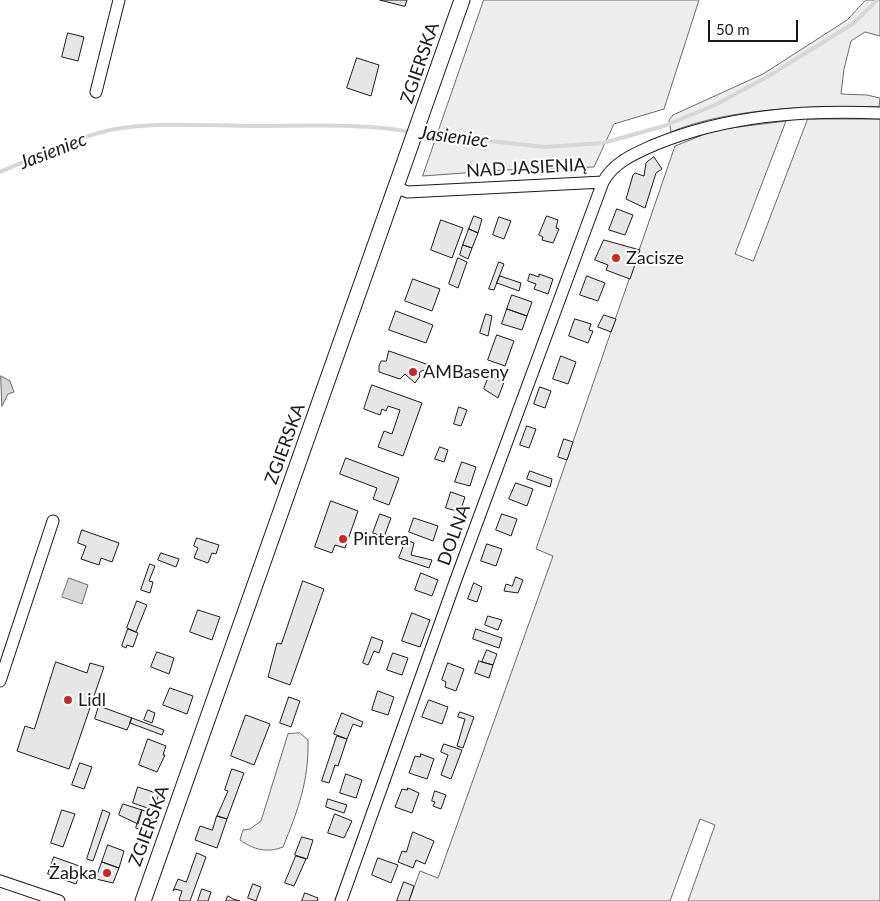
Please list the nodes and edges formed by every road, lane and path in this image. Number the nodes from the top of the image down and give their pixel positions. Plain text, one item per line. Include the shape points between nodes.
1 (120, 0) edge
2 (462, 0) edge
3 (96, 92) dead end
4 (880, 113) edge
5 (602, 182) junction
6 (396, 188) junction
7 (53, 521) dead end
8 (0, 681) edge
9 (0, 881) edge
10 (59, 901) edge
11 (143, 901) edge
12 (341, 901) edge

1 - 3 street
2 - 6 main road, ZGIERSKA
4 - 5 street, NAD JASIENIĄ via 824,111 714,125 672,138 621,161
5 - 6 street, NAD JASIENIĄ via 408,192
5 - 12 street, DOLNA
6 - 11 main road, ZGIERSKA
7 - 8 street
9 - 10 street

